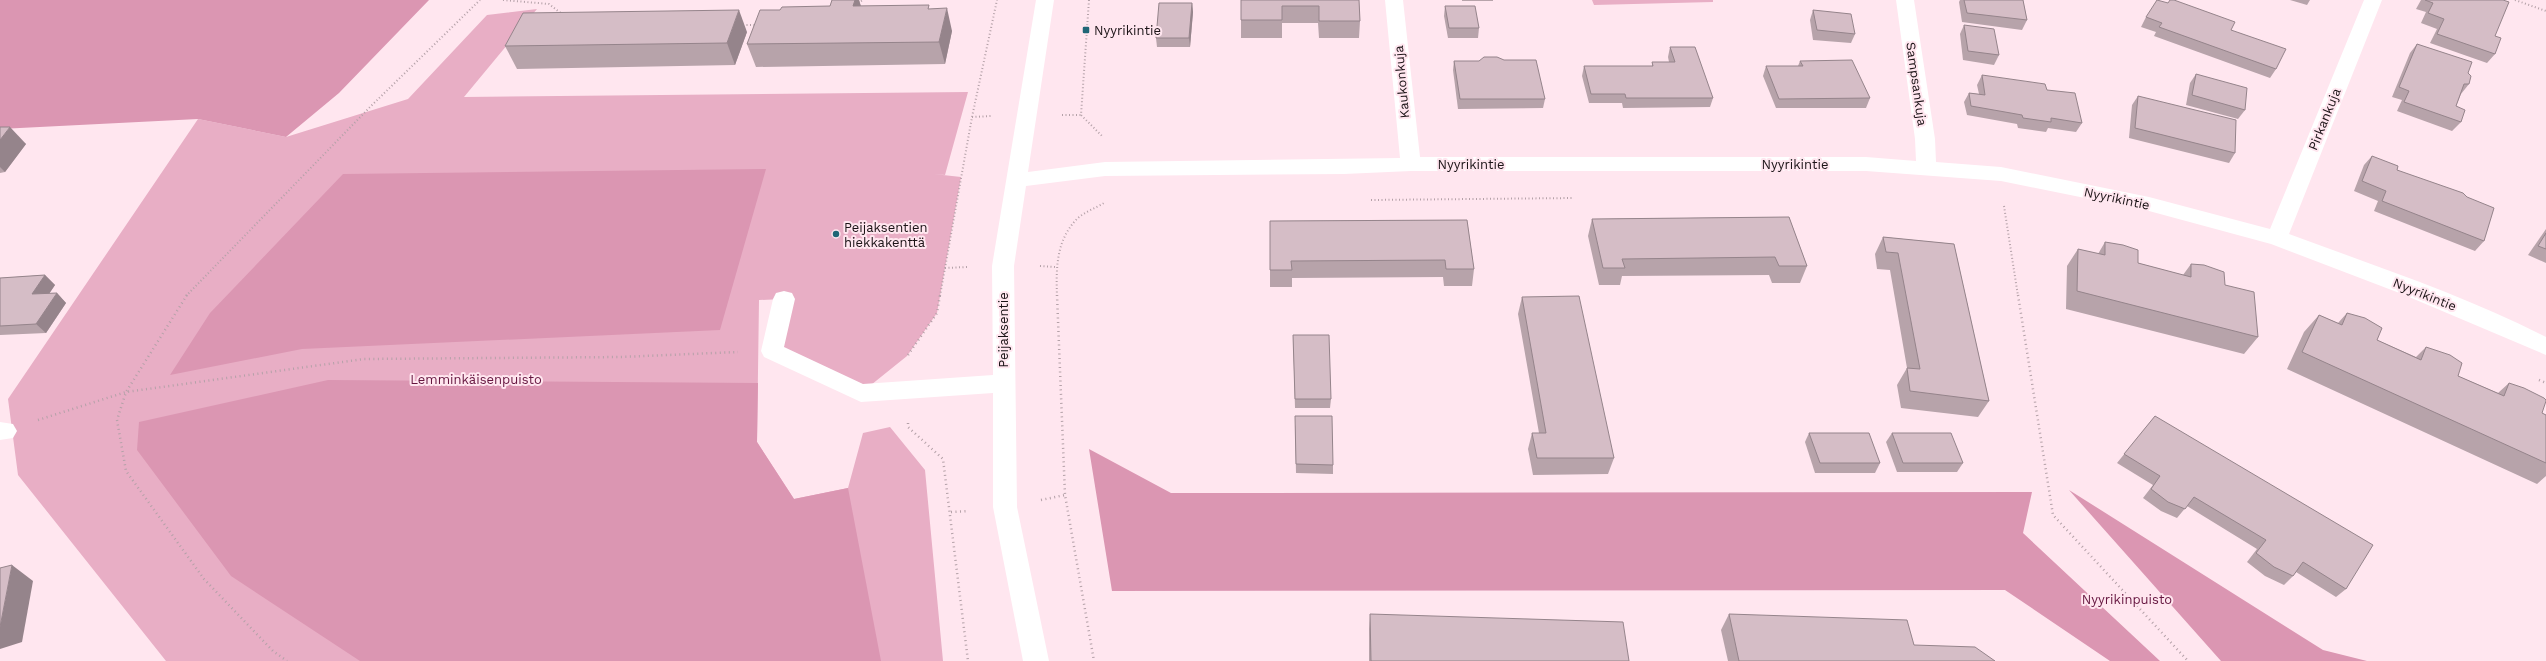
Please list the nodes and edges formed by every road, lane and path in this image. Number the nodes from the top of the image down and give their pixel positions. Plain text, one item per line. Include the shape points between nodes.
1 (480, 0) edge
2 (503, 0) edge
3 (863, 0) edge
4 (997, 0) edge
5 (1045, 0) edge
6 (1089, 0) edge
7 (1394, 0) edge
8 (1905, 0) edge
9 (2374, 0) edge
10 (2515, 0) edge
11 (856, 4) edge
12 (2546, 11) edge
13 (566, 17) edge
14 (742, 25) dead end
15 (758, 25) edge
16 (1411, 164) junction
17 (1105, 169) junction
18 (1926, 169) junction
19 (2001, 174) junction
20 (1016, 180) junction
21 (1576, 198) dead end
22 (1367, 200) dead end
23 (1996, 207) dead end
24 (2004, 207) junction
25 (2011, 209) dead end
26 (2277, 238) junction
27 (784, 299) dead end
28 (2546, 347) edge
29 (772, 351) junction
30 (2535, 378) dead end
31 (1004, 383) junction
32 (2546, 383) edge
33 (905, 389) junction
34 (126, 392) junction
35 (3, 431) edge
36 (287, 661) edge
37 (968, 661) edge
38 (1036, 661) edge
39 (1094, 661) edge
40 (2188, 661) edge

1 - 34 path via 371,106 181,301
2 - 13 path via 549,4
3 - 11 path
4 - 33 path via 972,117 937,313 907,356
5 - 20 street, Peijaksentie
6 - 17 path via 1081,115 1107,141
7 - 16 street, Kaukonkuja via 1406,137
8 - 18 street, Sampsankuja via 1925,139
9 - 26 street, Pirkankuja
10 - 12 path
14 - 15 path
16 - 17 street, Nyyrikintie
16 - 18 street, Nyyrikintie via 1866,164
17 - 20 street, Nyyrikintie
17 - 39 path via 1106,202 1077,219 1062,241 1056,267 1065,495
18 - 19 street, Nyyrikintie
19 - 24 path
19 - 26 street, Nyyrikintie via 2149,204
20 - 31 street, Peijaksentie via 1003,266
21 - 22 path
23 - 24 path
24 - 25 path
24 - 40 path via 2053,515
26 - 28 street, Nyyrikintie via 2410,288
27 - 29 street
29 - 33 street via 861,393
29 - 34 path via 620,357 364,359
30 - 32 path
31 - 33 street
31 - 38 street, Peijaksentie via 1005,507
33 - 37 path via 908,426 943,459 952,512
34 - 35 path
34 - 36 path via 116,420 126,471 204,579 273,651

